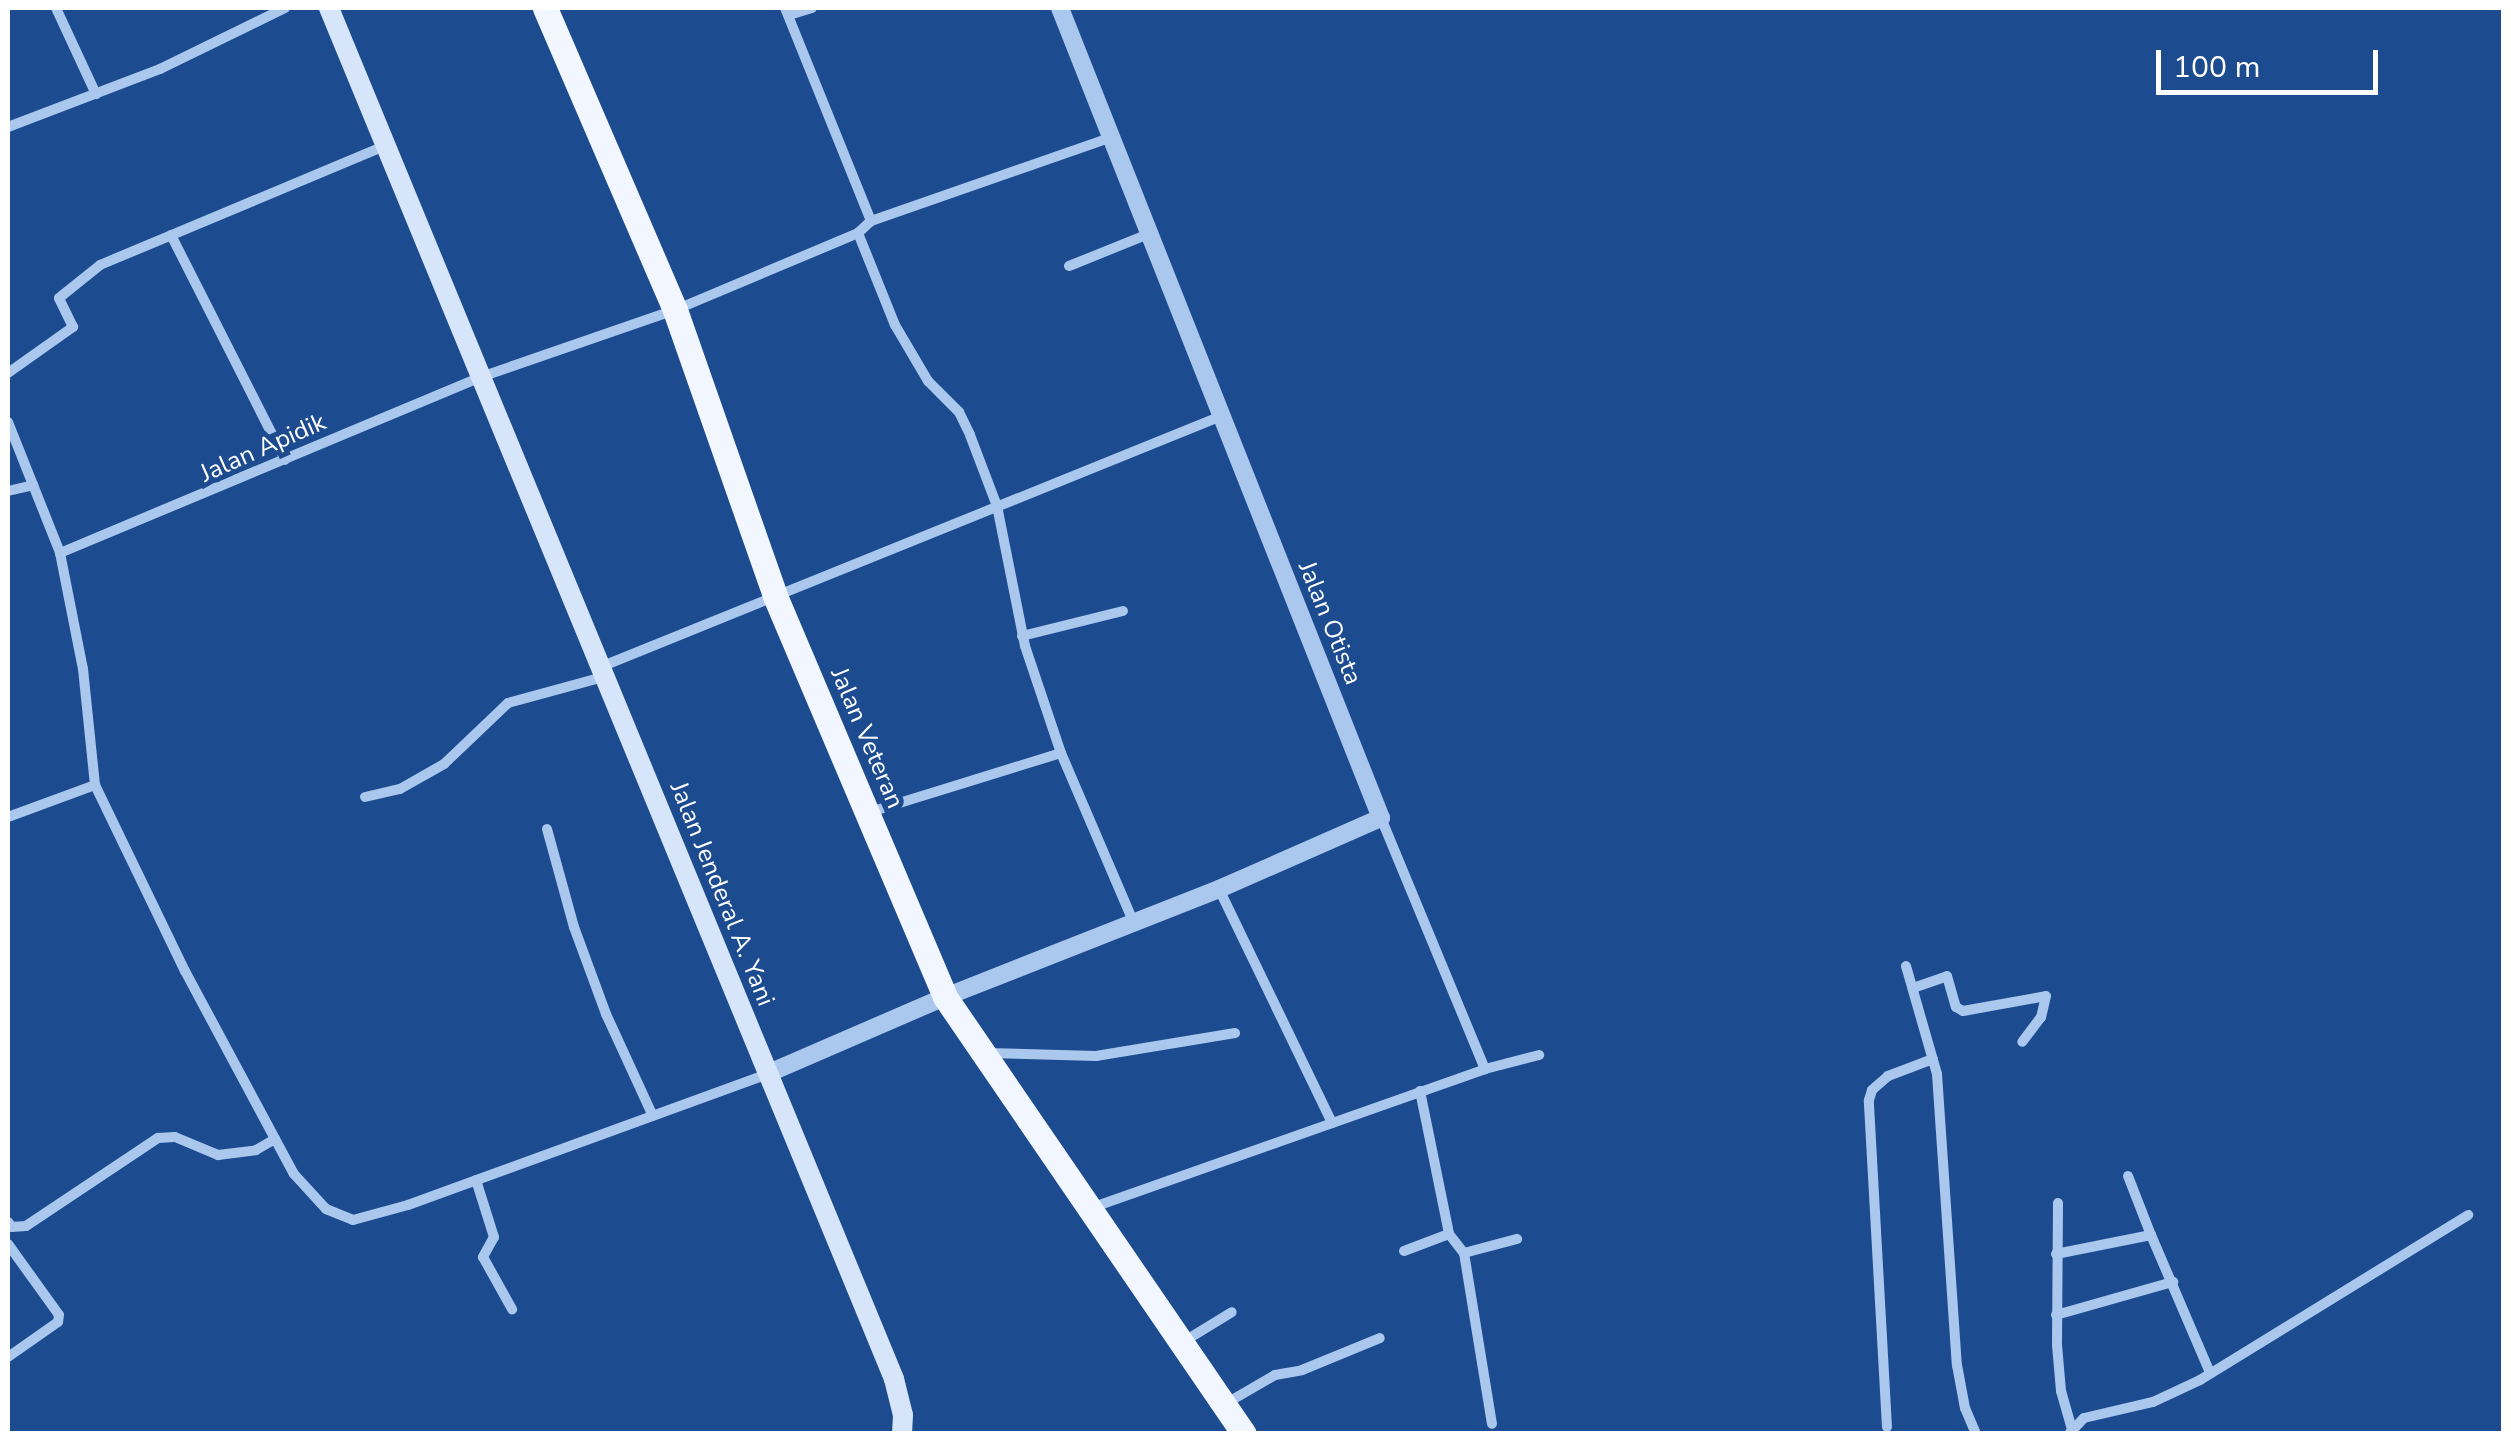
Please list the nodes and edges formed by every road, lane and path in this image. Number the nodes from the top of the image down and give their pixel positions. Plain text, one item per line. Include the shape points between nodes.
1 (56, 8) edge
2 (285, 8) edge
3 (329, 8) edge
4 (812, 8) edge
5 (1060, 8) edge
6 (553, 10) edge
7 (787, 12) edge
8 (96, 94) junction
9 (8, 127) edge
10 (1112, 137) junction
11 (384, 146) junction
12 (871, 221) junction
13 (858, 233) junction
14 (1152, 233) junction
15 (171, 235) junction
16 (1069, 266) dead end
17 (674, 310) junction
18 (8, 372) edge
19 (481, 377) junction
20 (1219, 417) junction
21 (8, 422) edge
22 (285, 460) junction
23 (33, 486) junction
24 (8, 491) edge
25 (997, 506) junction
26 (60, 553) junction
27 (775, 596) junction
28 (1123, 611) dead end
29 (1022, 636) junction
30 (606, 670) junction
31 (1062, 753) junction
32 (94, 785) junction
33 (365, 797) dead end
34 (866, 814) junction
35 (8, 818) edge
36 (1382, 818) junction
37 (548, 829) dead end
38 (1219, 890) junction
39 (1134, 923) junction
40 (1906, 966) dead end
41 (1913, 988) junction
42 (945, 997) junction
43 (1235, 1032) dead end
44 (2022, 1042) dead end
45 (981, 1052) junction
46 (1540, 1055) dead end
47 (1933, 1059) junction
48 (1485, 1069) junction
49 (769, 1074) junction
50 (1420, 1091) junction
51 (653, 1116) junction
52 (1332, 1123) junction
53 (276, 1139) junction
54 (2128, 1176) dead end
55 (476, 1180) junction
56 (2058, 1203) dead end
57 (1089, 1209) junction
58 (2468, 1216) dead end
59 (8, 1222) edge
60 (20, 1228) junction
61 (1450, 1234) junction
62 (2152, 1235) junction
63 (8, 1236) edge
64 (1517, 1239) dead end
65 (8, 1244) edge
66 (1404, 1251) dead end
67 (1464, 1253) junction
68 (2056, 1254) junction
69 (2173, 1282) junction
70 (512, 1309) dead end
71 (1232, 1312) dead end
72 (2056, 1315) junction
73 (1380, 1338) dead end
74 (1183, 1342) junction
75 (8, 1357) edge
76 (2209, 1370) junction
77 (1225, 1404) junction
78 (1492, 1424) dead end
79 (1887, 1426) dead end
80 (2070, 1431) edge
81 (902, 1434) edge
82 (1244, 1434) edge
83 (1976, 1434) edge

1 - 8 street
2 - 8 street
3 - 11 main road, Jalan Jenderal A. Yani
4 - 7 street
5 - 10 street, Jalan Otista
6 - 17 main road, Jalan Veteran
7 - 12 street
8 - 9 street
10 - 12 street
10 - 14 street, Jalan Otista
11 - 15 street
11 - 19 main road, Jalan Jenderal A. Yani
12 - 13 street
13 - 17 street, Jalan Apidik
13 - 25 street via 895,325 928,381 959,412
14 - 16 street
14 - 20 street, Jalan Otista
15 - 18 street via 72,284 59,298 73,326
15 - 22 street
17 - 19 street, Jalan Apidik
17 - 27 main road, Jalan Veteran
19 - 22 street, Jalan Apidik
19 - 30 main road, Jalan Jenderal A. Yani
20 - 25 street
20 - 36 street, Jalan Otista
21 - 23 street
22 - 26 street, Jalan Apidik
23 - 24 street
23 - 26 street
25 - 27 street
25 - 29 street
26 - 32 street via 83,669
27 - 30 street
27 - 34 main road, Jalan Veteran
28 - 29 street
29 - 31 street
30 - 33 street via 508,703 444,764 400,789
30 - 49 main road, Jalan Jenderal A. Yani
31 - 34 street
31 - 39 street
32 - 35 street
32 - 53 street
34 - 42 main road, Jalan Veteran
36 - 38 street
36 - 48 street
37 - 51 street via 574,928
38 - 39 street
38 - 52 street
39 - 42 street
40 - 41 street
41 - 44 street via 1946,976 1963,1010 2046,996 2042,1017
41 - 47 street
42 - 45 main road, Jalan Veteran
42 - 49 street
43 - 45 street via 1096,1056
45 - 57 main road, Jalan Veteran
46 - 48 street
47 - 79 street via 1897,1071 1869,1096
47 - 83 street via 1957,1366
48 - 50 street
49 - 51 street
49 - 81 main road, Jalan Jenderal A. Yani via 894,1379
50 - 52 street
50 - 61 street
51 - 55 street
52 - 57 street
53 - 55 street via 294,1174 326,1209 352,1220
53 - 60 street via 256,1150 218,1155 175,1137 158,1138
54 - 62 street
55 - 70 street via 494,1237 483,1257
56 - 68 street
57 - 74 main road, Jalan Veteran
58 - 76 street
59 - 60 street
60 - 63 street
61 - 66 street
61 - 67 street
62 - 68 street
62 - 69 street
64 - 67 street
65 - 75 street via 59,1314 58,1322
67 - 78 street
68 - 72 street
69 - 72 street
69 - 76 street
71 - 74 street
72 - 80 street
73 - 77 street via 1276,1375
74 - 77 main road, Jalan Veteran
76 - 80 street via 2153,1402 2099,1412
77 - 82 main road, Jalan Veteran

